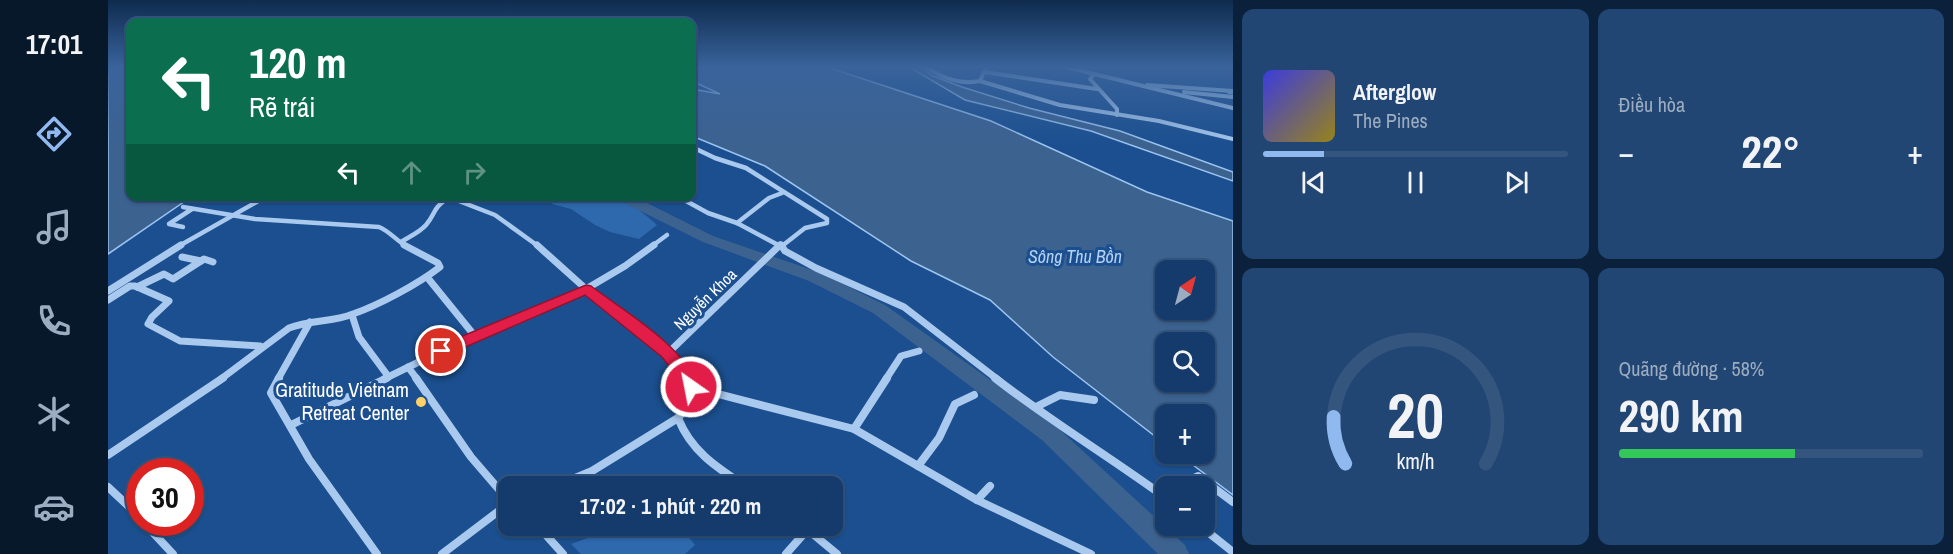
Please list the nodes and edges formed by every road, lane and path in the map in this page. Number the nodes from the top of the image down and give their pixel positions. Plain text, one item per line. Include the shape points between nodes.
1 (1018, 93) edge
2 (1101, 93) edge
3 (1172, 93) edge
4 (1186, 93) edge
5 (1233, 97) edge
6 (1233, 108) edge
7 (1118, 115) junction
8 (1233, 139) edge
9 (696, 149) edge
10 (782, 193) junction
11 (258, 201) edge
12 (442, 201) edge
13 (458, 201) edge
14 (686, 201) edge
15 (183, 207) dead end
16 (193, 209) junction
17 (233, 215) junction
18 (737, 223) junction
19 (183, 227) dead end
20 (667, 236) dead end
21 (401, 242) junction
22 (781, 245) junction
23 (182, 257) dead end
24 (201, 261) junction
25 (213, 262) dead end
26 (427, 277) junction
27 (137, 287) junction
28 (586, 289) junction
29 (108, 291) edge
30 (108, 300) edge
31 (352, 315) junction
32 (310, 322) junction
33 (474, 335) junction
34 (261, 346) junction
35 (919, 351) dead end
36 (668, 353) junction
37 (408, 367) junction
38 (388, 376) junction
39 (691, 387) junction
40 (974, 395) dead end
41 (1094, 400) dead end
42 (1036, 407) junction
43 (678, 418) junction
44 (291, 425) junction
45 (854, 429) junction
46 (108, 455) edge
47 (918, 466) junction
48 (580, 476) edge
49 (730, 476) edge
50 (990, 486) dead end
51 (108, 487) edge
52 (1155, 489) edge
53 (1215, 489) edge
54 (498, 490) edge
55 (977, 500) junction
56 (1233, 502) edge
57 (126, 504) edge
58 (498, 510) edge
59 (157, 536) edge
60 (547, 536) edge
61 (799, 536) edge
62 (816, 536) edge
63 (1212, 536) edge
64 (1233, 552) edge
65 (173, 554) edge
66 (377, 554) edge
67 (442, 554) edge
68 (563, 554) edge
69 (786, 554) edge
70 (837, 554) edge
71 (1091, 554) edge

1 - 7 street
2 - 7 street
3 - 6 street
4 - 5 street
7 - 8 street
9 - 10 street via 746,168
10 - 18 street via 769,198
10 - 22 street via 828,221 805,228
11 - 17 street
12 - 21 street via 434,208 428,224
13 - 28 street via 495,215 519,231
14 - 18 street
15 - 16 street
16 - 17 street
16 - 19 street via 169,224
17 - 21 street via 305,224 379,227
17 - 29 street
18 - 22 street
20 - 28 street
21 - 26 street via 440,265
22 - 36 street, Nguyễn Khoa
22 - 42 street via 816,268 904,307
23 - 24 street
24 - 25 street
24 - 27 street via 173,279 164,274
26 - 31 street
26 - 33 street
27 - 30 street via 130,286
27 - 34 street via 169,301 148,324 180,341
28 - 33 street
28 - 36 street
31 - 32 street
31 - 38 street via 359,337
32 - 34 street via 289,328
32 - 44 street via 271,393
33 - 37 street
34 - 46 street via 209,389
35 - 45 street via 901,356
36 - 39 street
37 - 38 street
37 - 54 street
38 - 44 street
39 - 43 street via 685,410
39 - 45 street
40 - 47 street via 955,404 939,438
41 - 42 street via 1060,395
42 - 52 street
43 - 48 street
43 - 49 street via 683,435 698,454
44 - 66 street via 309,459
45 - 47 street
47 - 55 street
50 - 55 street
51 - 57 street
53 - 56 street
55 - 71 street
58 - 67 street
59 - 65 street
60 - 68 street
61 - 69 street
62 - 70 street
63 - 64 street

